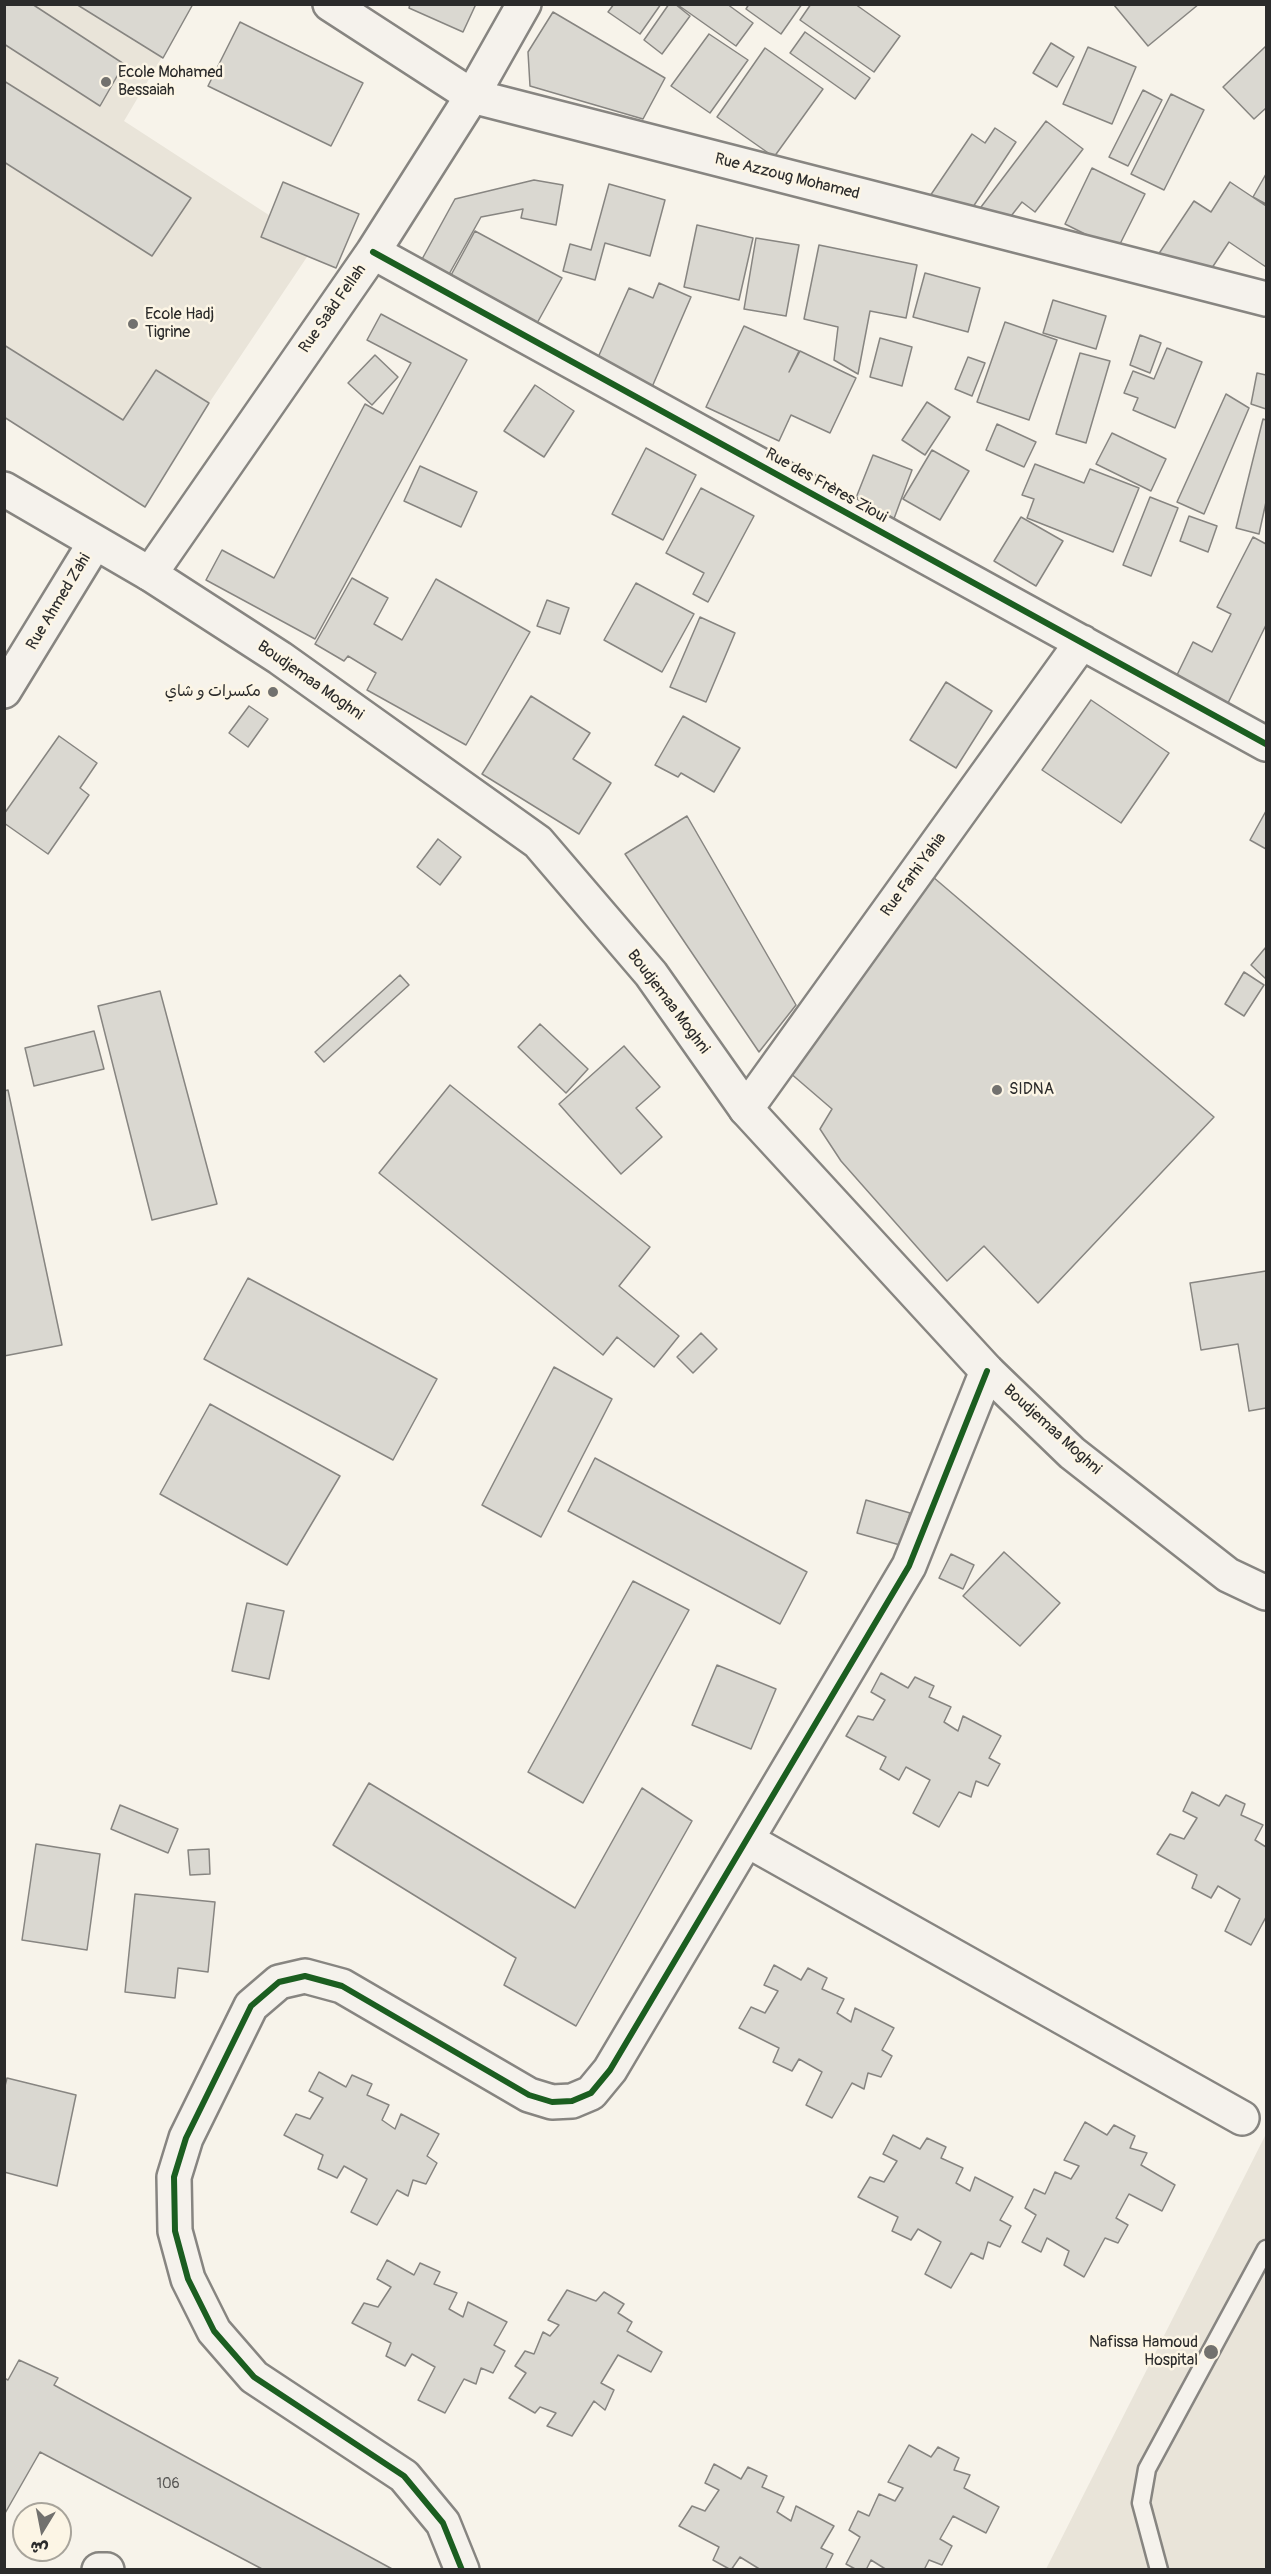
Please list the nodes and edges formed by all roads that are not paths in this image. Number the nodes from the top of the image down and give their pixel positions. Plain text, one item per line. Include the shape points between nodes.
1 (330, 4) edge
2 (524, 4) edge
3 (472, 96) junction
4 (373, 252) junction
5 (1266, 299) edge
6 (4, 489) edge
7 (94, 544) junction
8 (150, 574) junction
9 (1082, 642) junction
10 (4, 691) edge
11 (1266, 744) edge
12 (746, 1109) junction
13 (987, 1371) junction
14 (1266, 1593) edge
15 (747, 1840) junction
16 (1242, 2118) dead end
17 (1266, 2249) edge
18 (99, 2570) edge
19 (107, 2570) edge
20 (462, 2570) edge
21 (1159, 2570) edge

1 - 3 street, Rue Azzoug Mohamed
2 - 3 street, Rue Saâd Fellah
3 - 4 street, Rue Saâd Fellah
3 - 5 street, Rue Azzoug Mohamed
4 - 8 street, Rue Saâd Fellah
4 - 9 street, Rue des Frères Zioui
6 - 7 street, Boudjemaa Moghni
7 - 8 street, Boudjemaa Moghni
7 - 10 street, Rue Ahmed Zahi
8 - 12 street, Boudjemaa Moghni via 280,658 538,842 651,974
9 - 11 street, Rue des Frères Zioui
9 - 12 street, Rue Farhi Yahia
12 - 13 street, Boudjemaa Moghni
13 - 14 street, Boudjemaa Moghni via 1072,1453 1228,1575
13 - 15 street via 909,1566
15 - 16 street
15 - 20 street via 610,2070 591,2093 572,2101 552,2102 530,2095 342,1986 305,1976 279,1982 251,2006 186,2138 174,2177 175,2231 188,2278 214,2331 254,2377 404,2476 443,2523
17 - 21 lane via 1147,2469 1141,2504
18 - 19 street

